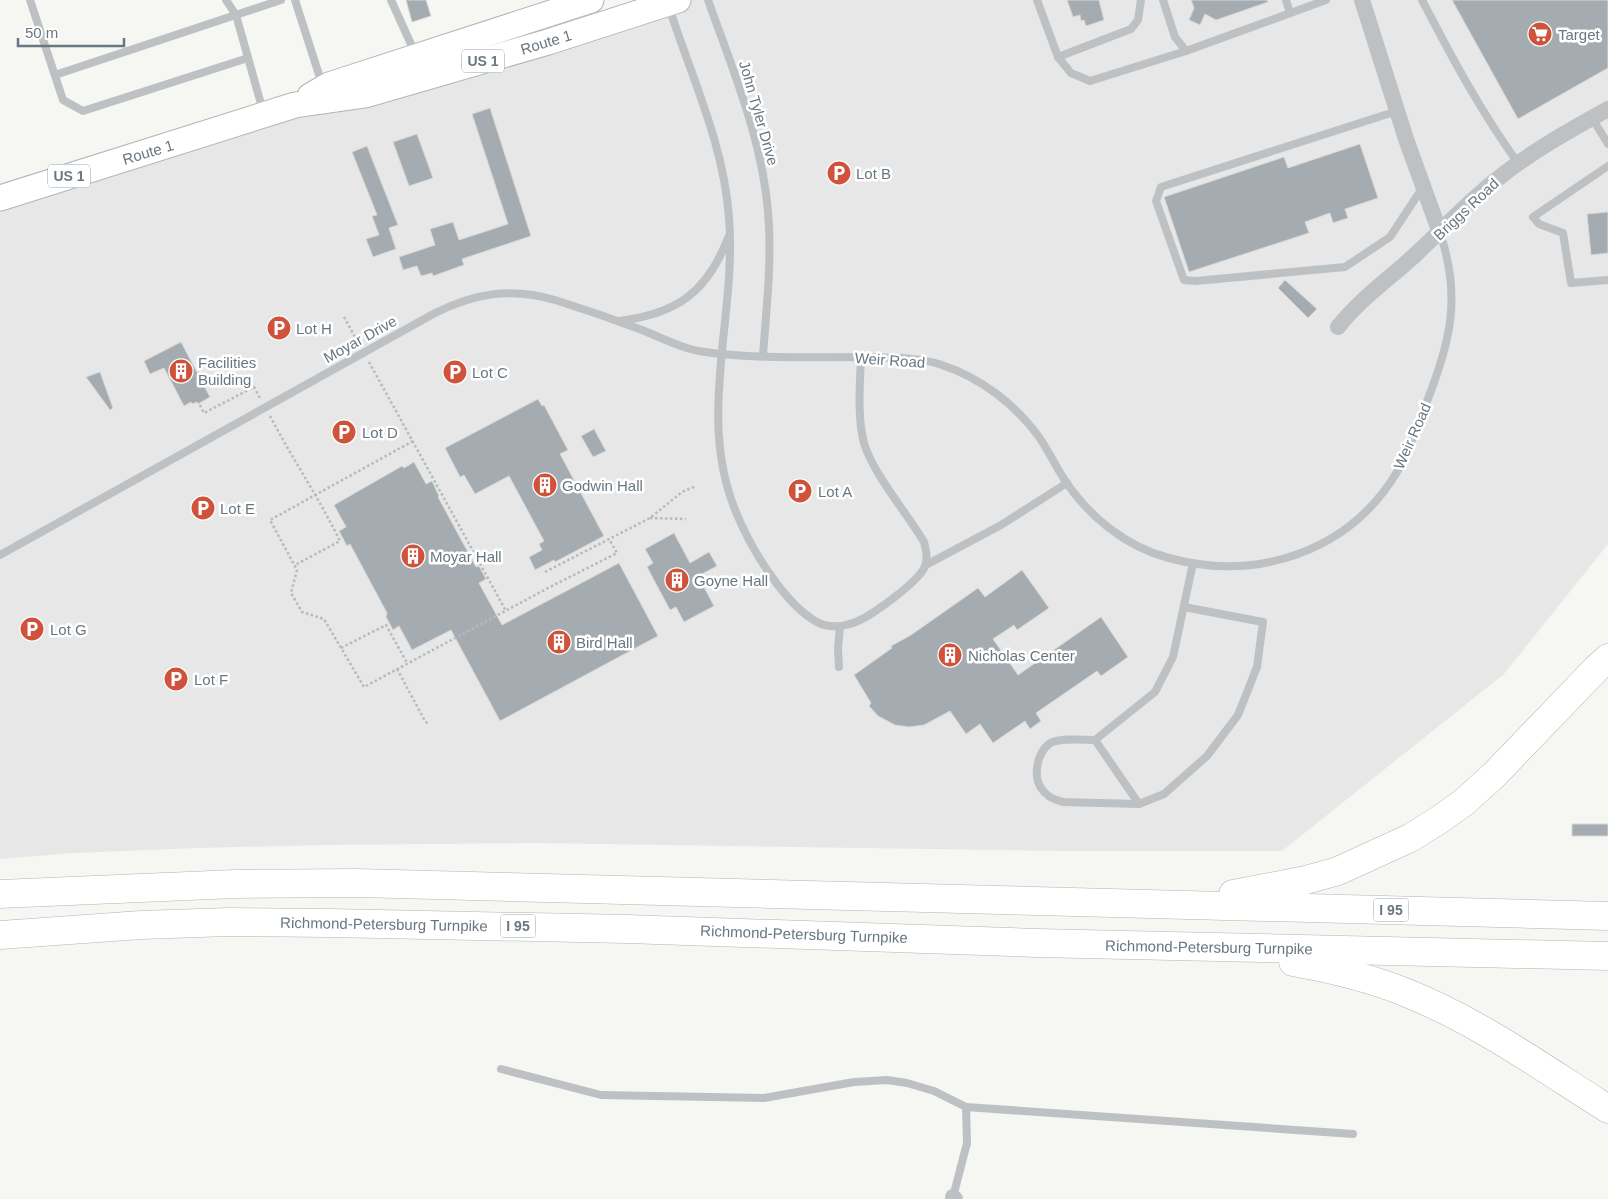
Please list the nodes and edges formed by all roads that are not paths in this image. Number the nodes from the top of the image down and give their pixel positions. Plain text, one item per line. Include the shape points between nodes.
1 (30, 0) edge
2 (226, 0) edge
3 (281, 0) edge
4 (295, 0) edge
5 (391, 0) edge
6 (591, 0) edge
7 (708, 0) edge
8 (1038, 0) edge
9 (1141, 0) edge
10 (1163, 0) edge
11 (1286, 0) edge
12 (1326, 0) edge
13 (1362, 0) edge
14 (1422, 0) edge
15 (671, 1) edge
16 (1313, 2) edge
17 (1290, 13) junction
18 (236, 15) junction
19 (1186, 51) junction
20 (417, 57) junction
21 (1058, 57) junction
22 (248, 58) junction
23 (54, 75) junction
24 (324, 87) junction
25 (295, 105) junction
26 (1608, 110) edge
27 (1397, 111) junction
28 (264, 115) junction
29 (1592, 118) junction
30 (1608, 144) edge
31 (1518, 163) junction
32 (1608, 166) edge
33 (1423, 187) junction
34 (0, 198) edge
35 (1440, 233) junction
36 (730, 234) junction
37 (1608, 280) edge
38 (616, 321) junction
39 (1338, 327) dead end
40 (721, 354) junction
41 (763, 356) junction
42 (861, 357) junction
43 (1067, 483) junction
44 (0, 554) edge
45 (1193, 563) junction
46 (926, 565) junction
47 (1184, 607) junction
48 (840, 626) junction
49 (1608, 658) edge
50 (839, 667) dead end
51 (1095, 740) junction
52 (1139, 804) junction
53 (0, 894) edge
54 (1173, 904) junction
55 (1608, 916) edge
56 (0, 935) edge
57 (1221, 948) junction
58 (1608, 956) edge
59 (501, 1069) dead end
60 (966, 1106) junction
61 (1608, 1109) edge
62 (1353, 1134) dead end
63 (954, 1198) edge

1 - 23 lane
2 - 18 lane
3 - 18 lane
4 - 24 lane
5 - 20 lane
6 - 20 main road, Route 1 / US 1 via 543,11
7 - 41 lane, John Tyler Drive via 753,132 764,181 770,226
8 - 21 lane
9 - 21 lane via 1138,20 1131,29
10 - 19 lane via 1175,37
11 - 17 lane
12 - 16 lane
13 - 27 street, Weir Road
14 - 31 lane via 1457,68
15 - 25 main road, Route 1 / US 1 via 539,45 365,95
15 - 36 lane via 717,149
16 - 17 lane
17 - 19 lane
18 - 22 lane
18 - 23 lane
19 - 21 lane via 1090,81 1072,73
20 - 24 main road, Route 1 / US 1
22 - 23 lane via 83,111 63,100
22 - 28 lane
24 - 25 main road, Route 1 / US 1
25 - 28 main road, Route 1 / US 1
26 - 29 street, Briggs Road
27 - 33 street, Weir Road
27 - 33 lane via 1162,186 1156,201 1159,210 1184,280 1196,281 1345,267 1390,237
28 - 34 main road, Route 1 / US 1
29 - 30 lane
29 - 31 street, Briggs Road
31 - 35 street, Briggs Road via 1494,181
32 - 37 lane via 1533,217 1538,224 1563,233 1570,283
33 - 35 street, Weir Road
35 - 39 street, Briggs Road via 1362,299
35 - 45 lane, Weir Road via 1452,290 1449,337 1407,452 1379,497 1338,534 1288,558 1259,565
36 - 38 lane via 718,263 694,292 663,311
36 - 40 lane via 730,270
38 - 40 lane, Moyar Drive via 696,351
38 - 44 lane, Moyar Drive via 541,296 525,294 495,294 457,302
40 - 41 lane, Moyar Drive
40 - 48 lane via 718,392 720,442 722,464 735,510 764,565 804,613 818,623
41 - 42 lane, Weir Road
42 - 43 lane, Weir Road via 915,359 961,372 982,383 1032,429
42 - 46 lane via 860,416 864,443 877,470 924,542
43 - 45 lane, Weir Road via 1096,517 1132,543 1168,558
43 - 46 lane via 1001,525
45 - 47 lane
46 - 48 lane via 911,585 855,623
47 - 51 lane via 1173,657 1155,692
47 - 52 lane via 1263,622 1256,666 1238,715 1207,756 1164,794
48 - 50 lane
49 - 54 highway via 1494,775 1463,803 1410,838 1338,870 1306,880
51 - 52 lane
51 - 52 lane via 1049,743 1037,764 1040,787 1047,795 1063,802
53 - 54 highway, I 95 via 235,884 357,883
54 - 55 highway, I 95
56 - 57 highway, Richmond-Petersburg Turnpike / I 95 via 228,922 627,928
57 - 58 highway, Richmond-Petersburg Turnpike / I 95
57 - 61 highway via 1324,968 1406,992 1434,1004 1513,1049
59 - 60 lane via 601,1095 764,1098 854,1082 887,1080 934,1091
60 - 62 lane
60 - 63 lane via 967,1144

